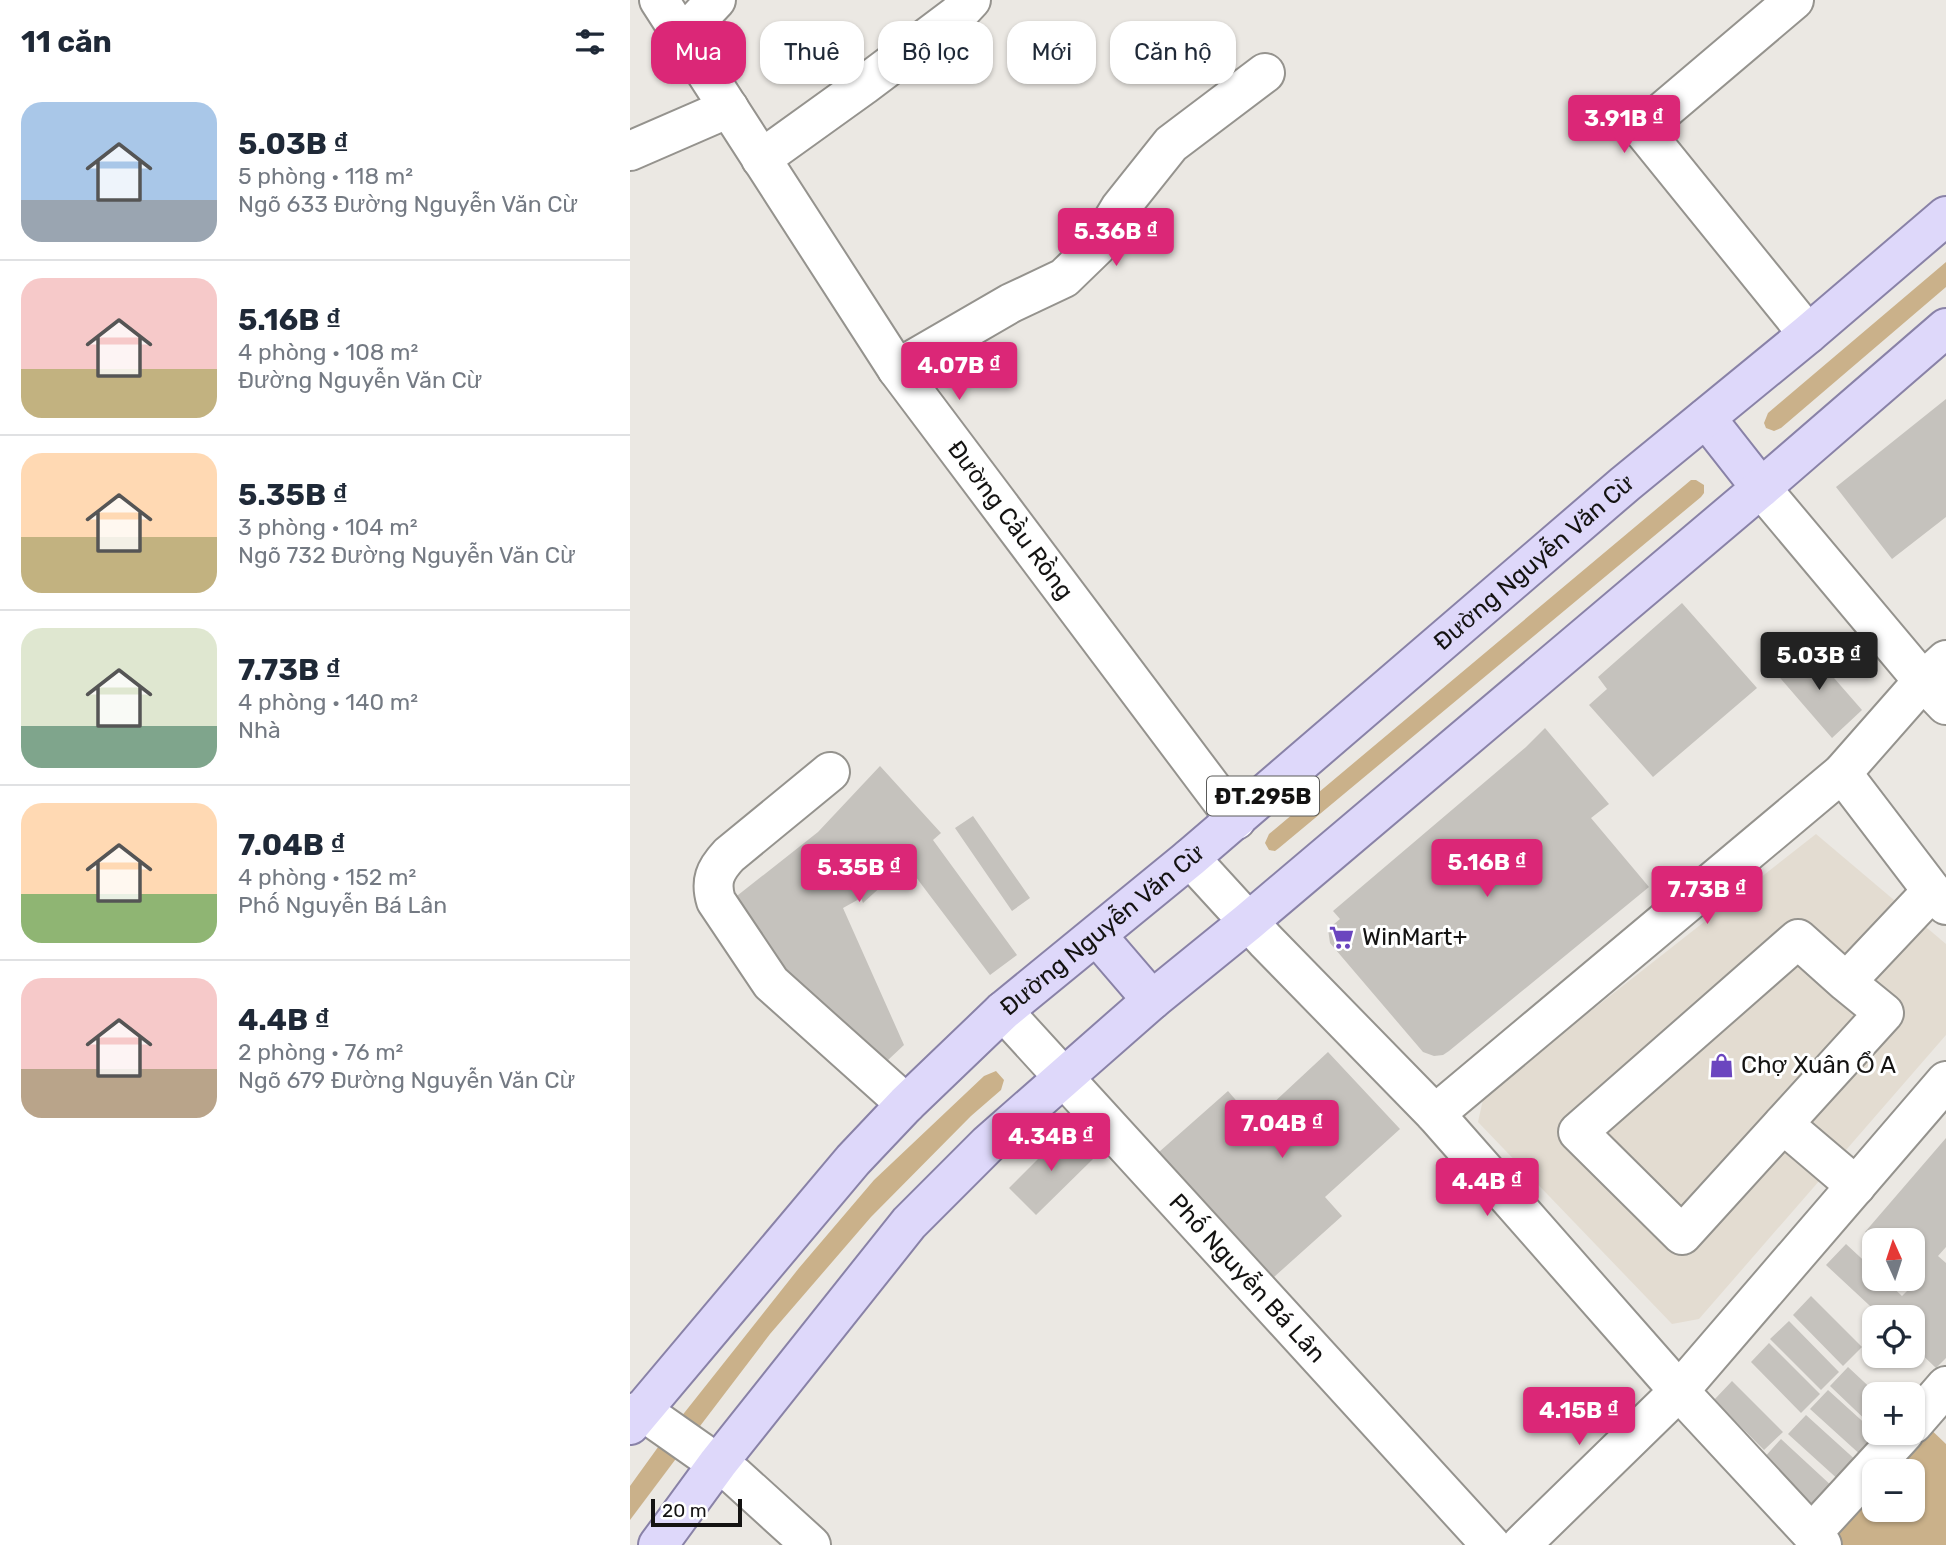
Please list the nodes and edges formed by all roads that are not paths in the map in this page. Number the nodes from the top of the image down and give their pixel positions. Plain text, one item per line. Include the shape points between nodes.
1 (659, 0) edge
2 (716, 0) edge
3 (971, 0) edge
4 (1794, 0) edge
5 (672, 21) edge
6 (696, 21) edge
7 (1265, 73) dead end
8 (713, 84) edge
9 (729, 108) junction
10 (630, 151) edge
11 (761, 159) junction
12 (1946, 216) edge
13 (1946, 328) edge
14 (1808, 334) junction
15 (897, 369) junction
16 (1706, 418) junction
17 (1761, 488) junction
18 (1938, 682) edge
19 (830, 772) dead end
20 (1842, 773) junction
21 (1236, 820) junction
22 (1190, 858) junction
23 (1939, 898) edge
24 (1248, 922) junction
25 (1097, 936) junction
26 (1846, 982) junction
27 (1152, 1000) junction
28 (1003, 1011) junction
29 (1064, 1076) junction
30 (1946, 1081) edge
31 (906, 1104) junction
32 (1435, 1114) junction
33 (1783, 1124) junction
34 (1856, 1186) junction
35 (1679, 1391) junction
36 (635, 1418) edge
37 (1926, 1419) edge
38 (718, 1463) junction
39 (1817, 1539) edge
40 (658, 1545) edge
41 (811, 1545) edge
42 (1490, 1545) edge
43 (1521, 1545) edge

1 - 5 street, Đường Cầu Rồng
2 - 6 street
3 - 11 street via 957,15
4 - 14 street via 1642,129
7 - 15 street via 1171,144 1097,246 1064,278
8 - 9 street, Đường Cầu Rồng
9 - 10 street
9 - 11 street, Đường Cầu Rồng
11 - 15 street, Đường Cầu Rồng
12 - 14 main road, Đường Nguyễn Văn Cừ / ĐT.295B
13 - 17 main road, ĐT.295B
14 - 16 main road, Đường Nguyễn Văn Cừ / ĐT.295B
15 - 21 street, Đường Cầu Rồng
16 - 17 main road
16 - 21 main road, Đường Nguyễn Văn Cừ / ĐT.295B
17 - 18 street
17 - 24 main road, ĐT.295B
18 - 20 street
19 - 31 street via 729,855 716,868 712,886 716,901 771,983
20 - 23 street
20 - 32 street
21 - 22 main road, Đường Nguyễn Văn Cừ / ĐT.295B
22 - 24 street
22 - 25 main road, Đường Nguyễn Văn Cừ / ĐT.295B
23 - 26 street
24 - 27 main road, ĐT.295B
24 - 32 street
25 - 27 main road
25 - 28 main road, Đường Nguyễn Văn Cừ / ĐT.295B
26 - 33 street via 1884,1013
26 - 33 street via 1798,939 1578,1132 1682,1235
27 - 29 main road, ĐT.295B
28 - 29 street, Phố Nguyễn Bá Lân
28 - 31 main road, Đường Nguyễn Văn Cừ / ĐT.295B
29 - 38 main road, ĐT.295B via 909,1223
29 - 42 street, Phố Nguyễn Bá Lân
30 - 34 street
31 - 36 main road, Đường Nguyễn Văn Cừ / ĐT.295B via 853,1160
32 - 35 street
33 - 34 street
34 - 35 street
35 - 39 street
35 - 43 street
36 - 38 street
37 - 39 street
38 - 40 main road, ĐT.295B
38 - 41 street

